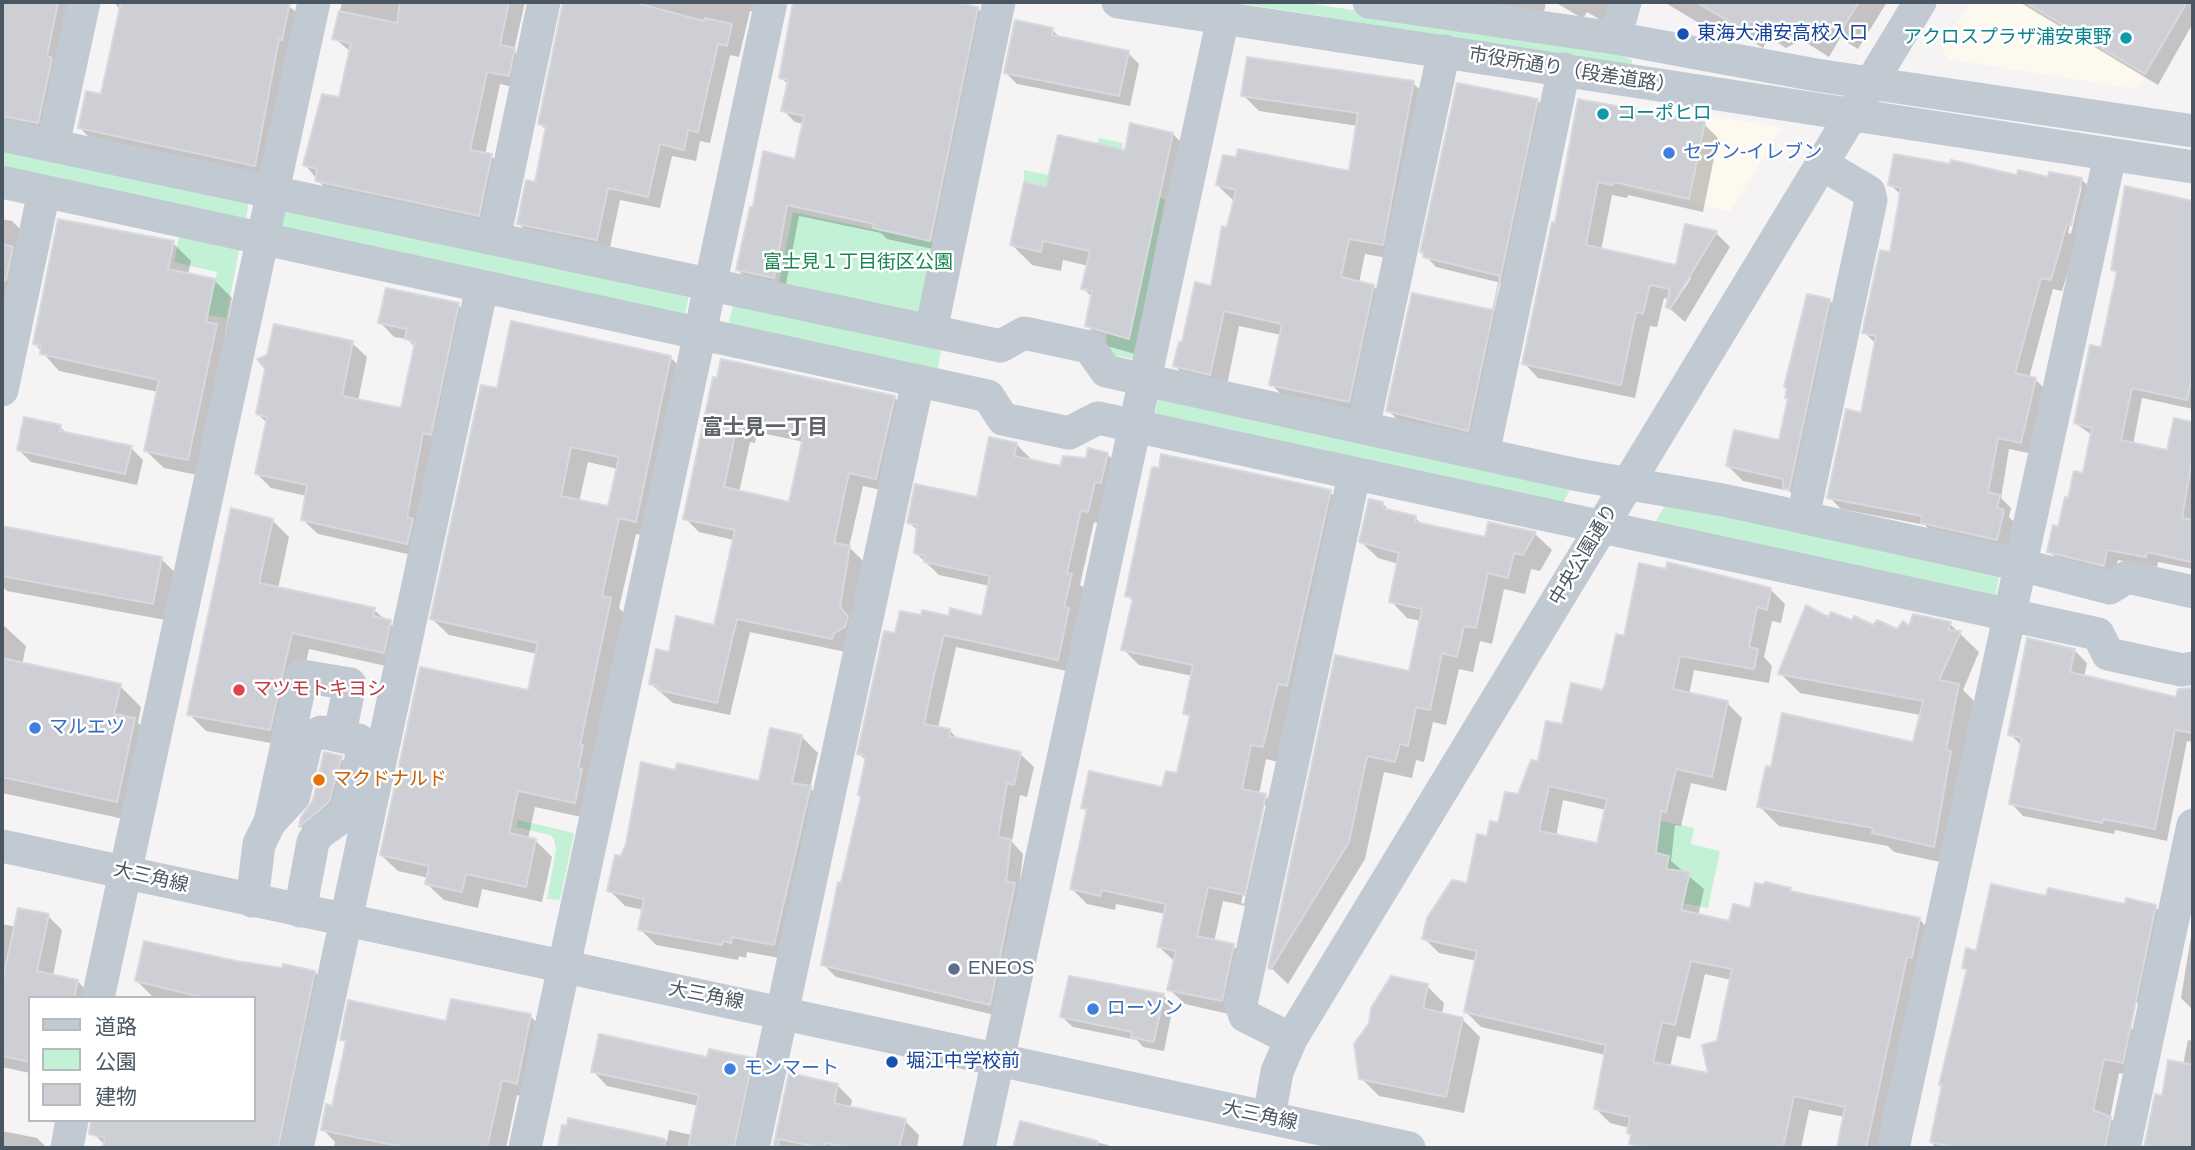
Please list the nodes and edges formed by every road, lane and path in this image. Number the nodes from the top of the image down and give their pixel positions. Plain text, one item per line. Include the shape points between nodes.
1 (84, 2) edge
2 (314, 2) edge
3 (544, 2) edge
4 (771, 2) edge
5 (999, 2) edge
6 (1118, 2) edge
7 (1369, 2) edge
8 (1625, 2) edge
9 (1920, 2) edge
10 (1223, 18) junction
11 (1615, 38) junction
12 (1444, 51) junction
13 (1564, 69) junction
14 (1871, 84) junction
15 (1852, 115) junction
16 (2193, 131) edge
17 (2, 135) edge
18 (53, 145) junction
19 (2110, 156) junction
20 (1822, 164) junction
21 (2193, 167) edge
22 (2, 183) edge
23 (274, 191) junction
24 (44, 192) junction
25 (264, 239) junction
26 (494, 239) junction
27 (482, 287) junction
28 (711, 287) junction
29 (931, 331) junction
30 (701, 334) junction
31 (1145, 380) junction
32 (918, 381) junction
33 (2, 390) edge
34 (1134, 427) junction
35 (1363, 428) junction
36 (1483, 454) junction
37 (1354, 475) junction
38 (1630, 481) junction
39 (1803, 517) junction
40 (1601, 528) junction
41 (2021, 565) junction
42 (2193, 592) edge
43 (2009, 617) junction
44 (2193, 668) edge
45 (342, 723) dead end
46 (271, 822) junction
47 (2193, 825) edge
48 (2, 846) edge
49 (125, 872) junction
50 (252, 901) junction
51 (300, 911) junction
52 (345, 922) junction
53 (565, 968) junction
54 (98, 996) edge
55 (783, 1012) junction
56 (1291, 1039) junction
57 (998, 1059) junction
58 (1269, 1117) junction
59 (72, 1122) edge
60 (66, 1148) edge
61 (297, 1148) edge
62 (525, 1148) edge
63 (753, 1148) edge
64 (979, 1148) edge
65 (1409, 1148) edge
66 (1893, 1148) edge
67 (2124, 1148) edge

1 - 18 street
2 - 23 street
3 - 26 street
4 - 28 street
5 - 29 street
6 - 10 street, 市役所通り（段差道路）
7 - 11 street, 市役所通り（段差道路）
8 - 11 street
9 - 14 street, 中央公園通り
10 - 12 street, 市役所通り（段差道路）
10 - 31 street
11 - 14 street, 市役所通り（段差道路）
12 - 13 street, 市役所通り（段差道路）
12 - 35 street
13 - 15 street, 市役所通り（段差道路）
13 - 36 street
14 - 15 street, 中央公園通り
14 - 16 street, 市役所通り（段差道路）
15 - 19 street, 市役所通り（段差道路）
15 - 20 street, 中央公園通り
17 - 18 street
18 - 23 street
19 - 21 street, 市役所通り（段差道路）
19 - 41 street
20 - 38 street, 中央公園通り
20 - 39 street via 1869,191 1871,200
22 - 24 street
23 - 25 street
23 - 26 street
24 - 25 street
24 - 33 street
25 - 27 street
25 - 49 street
26 - 28 street
27 - 30 street
27 - 52 street
28 - 29 street
28 - 30 street
29 - 31 street via 1001,346 1024,333 1089,347 1106,371
30 - 32 street
30 - 53 street
31 - 34 street
31 - 35 street
32 - 34 street via 988,396 1003,419 1069,433 1098,418
32 - 55 street
34 - 37 street
34 - 57 street
35 - 36 street
36 - 38 street
37 - 40 street
37 - 56 street via 1241,1004 1245,1016
38 - 39 street
38 - 40 street, 中央公園通り
39 - 41 street
40 - 43 street
40 - 56 street, 中央公園通り
41 - 42 street via 2110,588 2127,577
41 - 43 street
43 - 44 street via 2098,634 2108,654 2182,670
43 - 66 street
45 - 46 street via 350,684 302,676
46 - 50 street via 259,844
46 - 51 street via 294,796 307,739 321,732 358,740 362,756 346,814 313,842
47 - 67 street
48 - 49 street, 大三角線
49 - 50 street, 大三角線
49 - 54 street
50 - 51 street, 大三角線
51 - 52 street, 大三角線
52 - 53 street, 大三角線
52 - 61 street
53 - 55 street, 大三角線
53 - 62 street
55 - 57 street, 大三角線
55 - 63 street
56 - 58 street, 中央公園通り via 1277,1072
57 - 58 street, 大三角線
57 - 64 street
58 - 65 street, 大三角線
59 - 60 street

